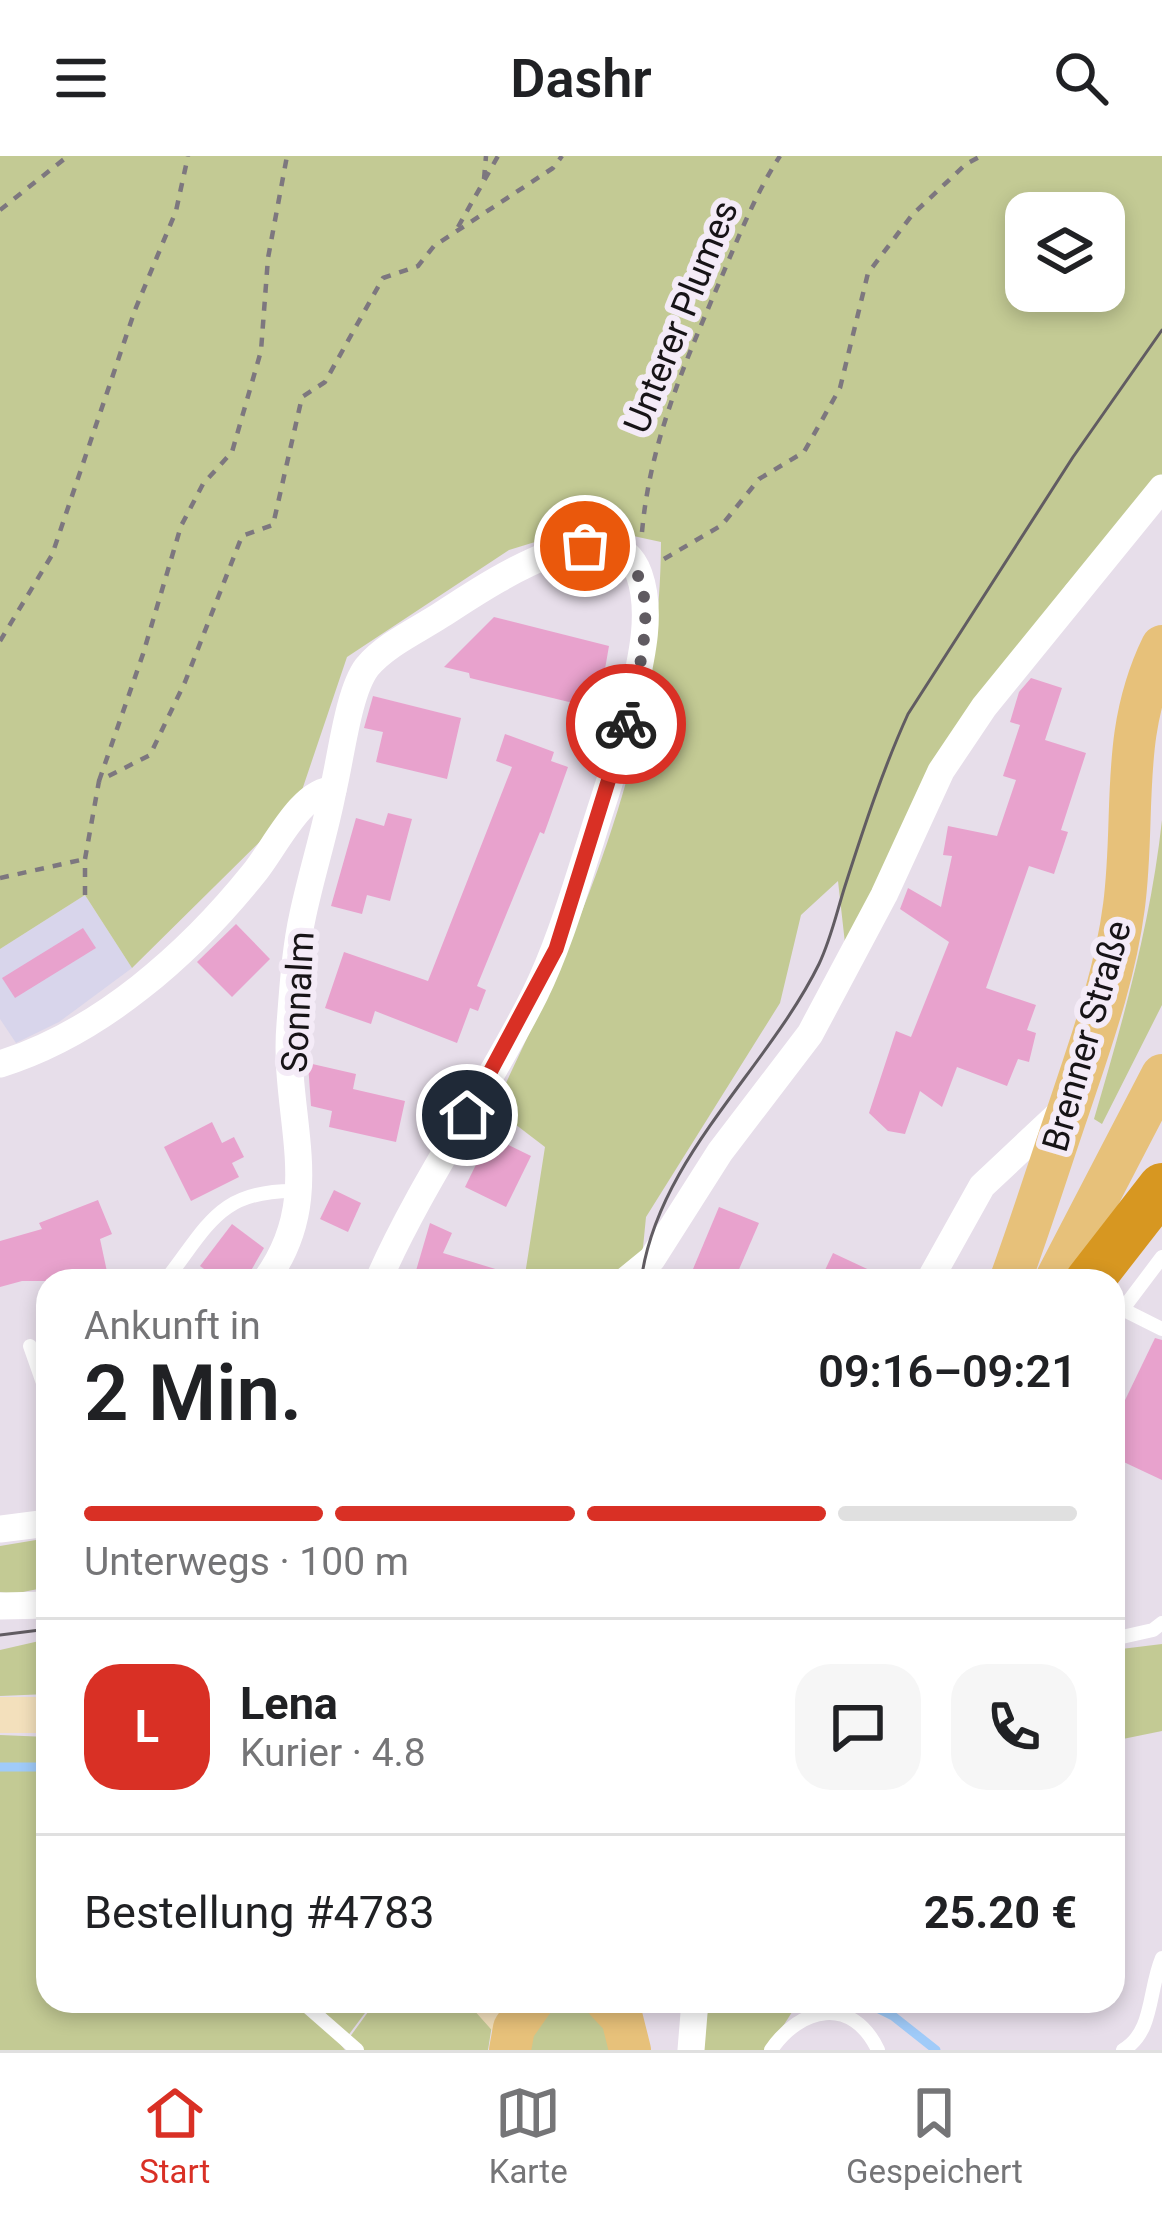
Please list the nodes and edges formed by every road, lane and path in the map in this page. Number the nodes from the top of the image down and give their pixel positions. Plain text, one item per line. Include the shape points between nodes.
1 (68, 156) edge
2 (188, 156) edge
3 (286, 156) edge
4 (486, 156) edge
5 (498, 156) edge
6 (562, 156) edge
7 (780, 156) edge
8 (982, 156) edge
9 (483, 184) junction
10 (0, 210) edge
11 (455, 232) junction
12 (1162, 488) edge
13 (639, 574) junction
14 (0, 641) edge
15 (1162, 646) edge
16 (99, 781) junction
17 (333, 790) junction
18 (85, 859) junction
19 (0, 877) edge
20 (85, 895) dead end
21 (0, 1064) edge
22 (1162, 1075) edge
23 (1070, 1103) junction
24 (1162, 1187) edge
25 (298, 1191) junction
26 (1162, 1257) edge
27 (175, 1269) edge
28 (272, 1269) edge
29 (384, 1269) edge
30 (640, 1269) edge
31 (936, 1269) edge
32 (1014, 1269) edge
33 (1061, 1269) edge
34 (1124, 1269) edge
35 (1125, 1289) edge
36 (1125, 1312) edge
37 (1162, 1329) edge
38 (30, 1346) dead end
39 (36, 1363) edge
40 (36, 1524) edge
41 (0, 1529) edge
42 (36, 1605) edge
43 (0, 1606) edge
44 (1162, 1623) edge
45 (1125, 1636) edge
46 (0, 1714) edge
47 (36, 1715) edge
48 (1162, 1958) edge
49 (315, 2013) edge
50 (618, 2013) edge
51 (694, 2013) edge
52 (357, 2050) edge
53 (630, 2050) edge
54 (692, 2050) edge
55 (771, 2050) edge
56 (878, 2050) edge
57 (1123, 2050) edge

1 - 10 path
2 - 14 path via 176,211 52,555
3 - 16 path via 260,351 232,452 181,526
4 - 9 path
5 - 9 path
6 - 11 path
7 - 13 path, Unterer Plumes via 671,394 646,489
8 - 13 path via 912,215 868,273 840,388 804,452 759,479 722,525
9 - 11 path
11 - 16 path via 418,266 382,278 326,382 302,397 273,525 242,536 150,755
12 - 30 street via 984,706 941,771 810,1034
13 - 17 street, Sonnalm via 611,548 551,552 382,653 361,678
13 - 29 street via 644,626 631,705 556,949
15 - 23 main road, Brenner Straße via 1136,723 1112,971
16 - 18 path
17 - 21 street via 306,800 244,885 124,1000 53,1044
17 - 25 street, Sonnalm via 302,918 290,1027
18 - 19 path
18 - 20 path
22 - 33 main road, Brenner Straße
23 - 31 street via 982,1186
23 - 32 main road, Brenner Straße
24 - 34 highway
25 - 27 lane via 231,1202
25 - 28 street, Sonnalm via 289,1242
26 - 35 lane
36 - 37 lane
38 - 39 lane
40 - 41 street
42 - 43 street
44 - 45 lane
46 - 47 street
48 - 57 lane via 1147,2019 1137,2042
49 - 52 lane
50 - 53 main road
51 - 54 street
55 - 56 lane via 802,2017 831,2013 856,2023

